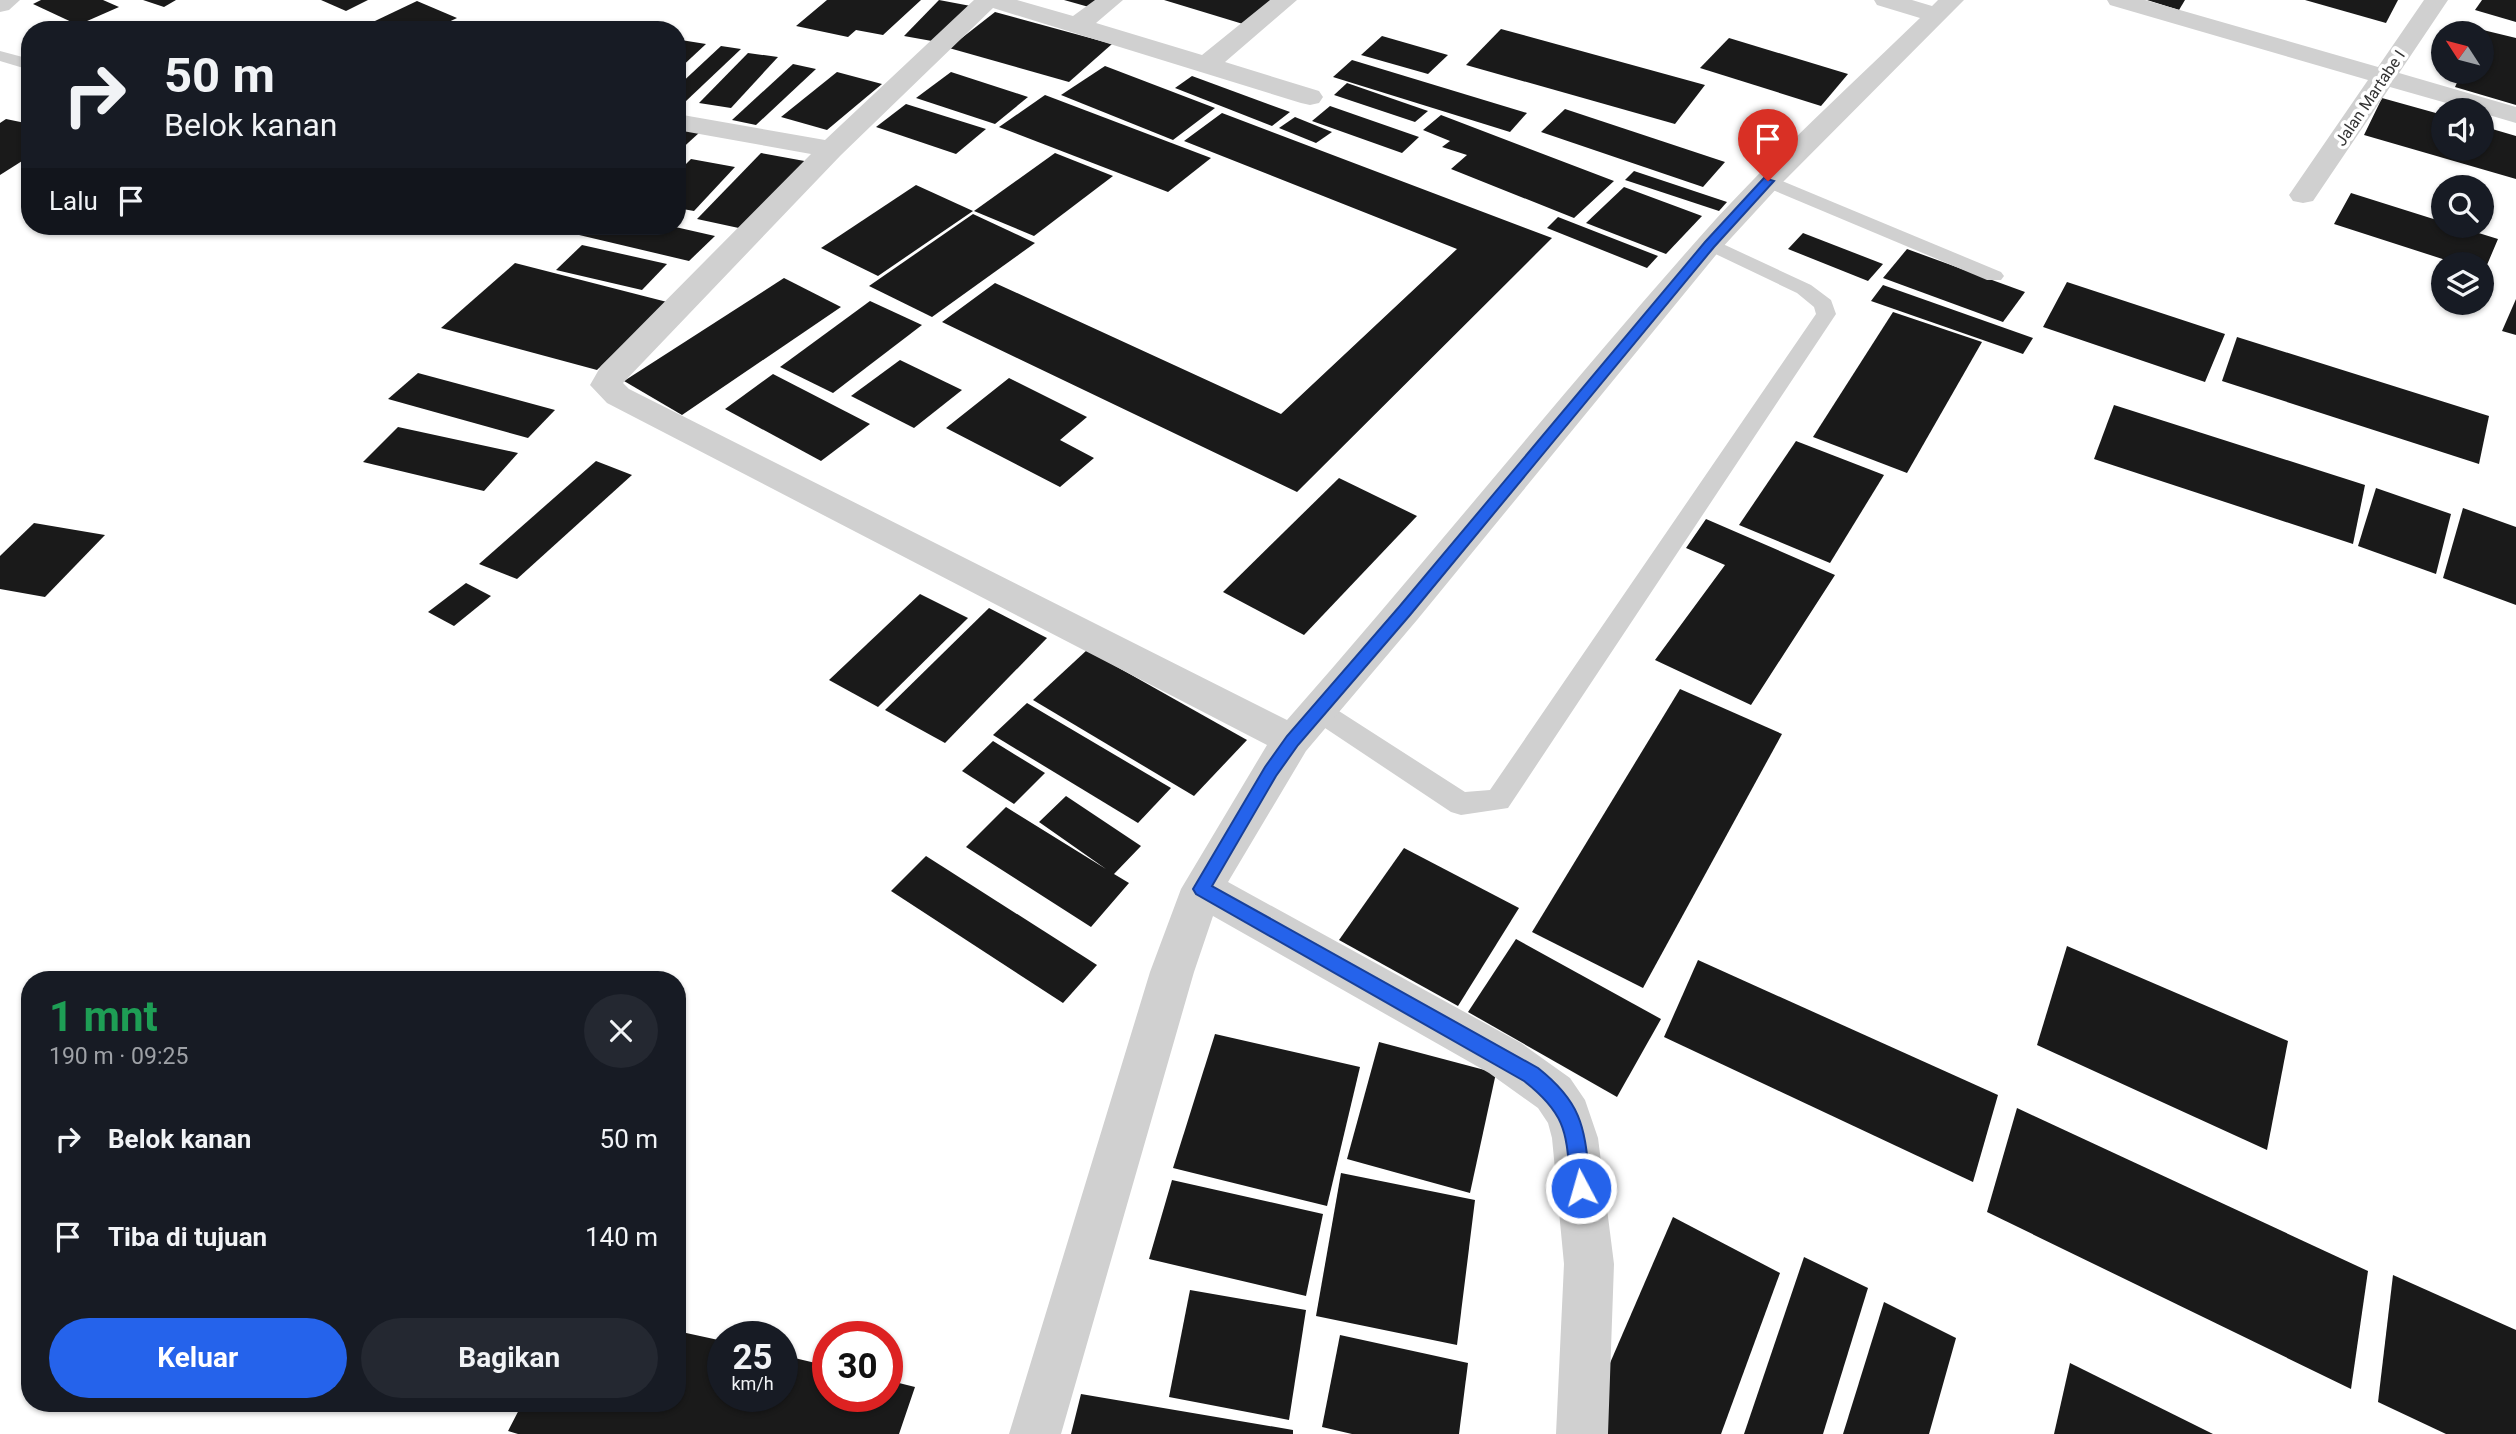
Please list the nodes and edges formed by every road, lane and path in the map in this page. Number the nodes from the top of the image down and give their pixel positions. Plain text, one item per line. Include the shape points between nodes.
1 (8, 0) edge
2 (990, 0) edge
3 (1111, 0) edge
4 (1285, 0) edge
5 (1886, 0) edge
6 (2119, 0) edge
7 (2436, 0) edge
8 (0, 5) edge
9 (1944, 7) edge
10 (1077, 25) junction
11 (0, 56) edge
12 (21, 62) edge
13 (1206, 64) junction
14 (2385, 77) junction
15 (1310, 97) dead end
16 (2516, 115) edge
17 (686, 124) edge
18 (831, 149) junction
19 (1768, 181) junction
20 (2303, 195) dead end
21 (1710, 244) junction
22 (1994, 276) dead end
23 (1319, 711) junction
24 (1292, 740) junction
25 (1202, 889) junction
26 (1035, 1434) edge
27 (1582, 1434) edge

1 - 8 street
2 - 10 street
2 - 18 street
3 - 10 street
4 - 13 street
5 - 9 street
6 - 14 street
7 - 14 street, Jalan Martabe I
9 - 19 street
10 - 13 street
11 - 12 lane
13 - 15 street
14 - 16 street
14 - 20 street, Jalan Martabe I
17 - 18 street
18 - 24 street via 612,373 606,385 618,396
19 - 21 street
19 - 22 lane
21 - 23 street
21 - 23 lane via 1804,289 1824,304 1826,314 1498,800 1461,804
23 - 24 street
24 - 25 street
25 - 26 street via 1171,972
25 - 27 street via 1505,1058 1554,1093 1569,1115 1576,1138 1589,1264

